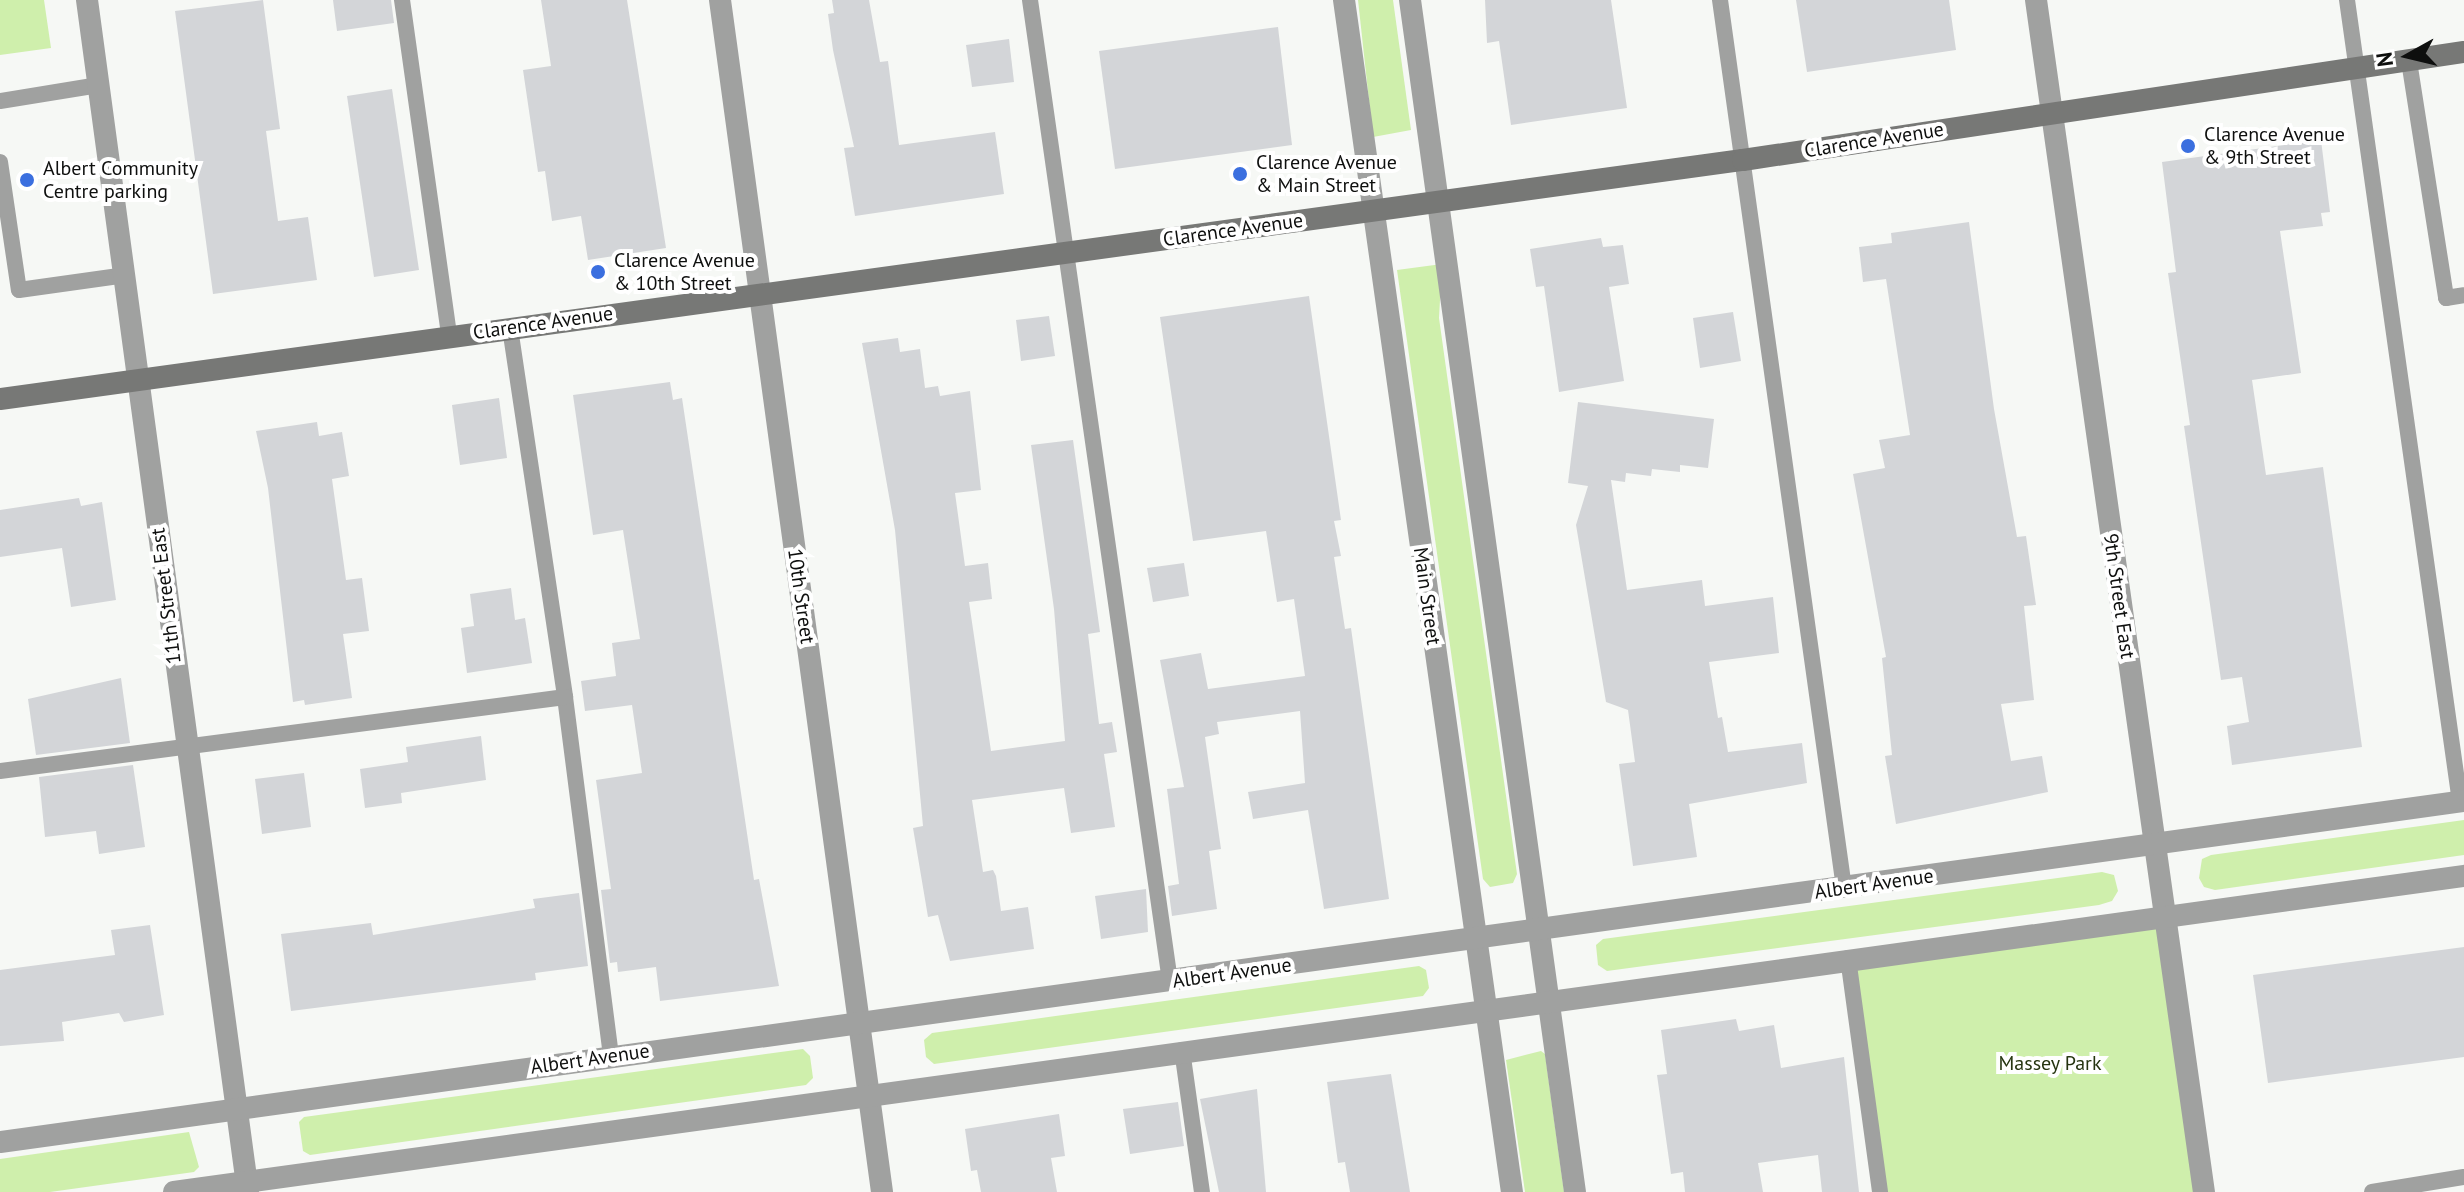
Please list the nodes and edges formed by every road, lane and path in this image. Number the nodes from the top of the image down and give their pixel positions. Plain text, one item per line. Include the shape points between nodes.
1 (87, 0) edge
2 (402, 0) edge
3 (720, 0) edge
4 (1030, 0) edge
5 (1344, 0) edge
6 (1410, 0) edge
7 (1720, 0) edge
8 (2036, 0) edge
9 (2347, 0) edge
10 (2464, 52) edge
11 (2409, 61) junction
12 (2355, 70) junction
13 (99, 85) junction
14 (0, 101) edge
15 (2052, 112) junction
16 (1743, 160) junction
17 (0, 162) edge
18 (1438, 201) junction
19 (1374, 210) junction
20 (1066, 252) junction
21 (126, 275) junction
22 (758, 293) junction
23 (2464, 295) edge
24 (510, 328) junction
25 (449, 336) junction
26 (139, 379) junction
27 (0, 399) edge
28 (565, 697) junction
29 (184, 745) junction
30 (0, 771) edge
31 (2462, 801) edge
32 (2153, 844) junction
33 (2464, 876) edge
34 (1844, 888) junction
35 (2163, 918) junction
36 (1539, 931) junction
37 (1474, 940) junction
38 (1848, 958) junction
39 (1170, 981) junction
40 (1548, 999) junction
41 (1487, 1008) junction
42 (861, 1023) junction
43 (1182, 1050) junction
44 (611, 1056) junction
45 (869, 1094) junction
46 (237, 1111) junction
47 (0, 1142) edge
48 (2464, 1177) edge
49 (247, 1187) edge
50 (174, 1192) edge
51 (882, 1192) edge
52 (1202, 1192) edge
53 (1512, 1192) edge
54 (1575, 1192) edge
55 (1880, 1192) edge
56 (2204, 1192) edge
57 (2372, 1192) edge

1 - 13 street, 11th Street East
2 - 25 lane
3 - 22 street, 10th Street
4 - 20 lane
5 - 19 street, Main Street
6 - 18 street
7 - 16 lane
8 - 15 street, 9th Street East
9 - 12 lane
10 - 11 main road, Clarence Avenue
11 - 12 main road, Clarence Avenue
11 - 23 lane via 2446,298
12 - 15 main road, Clarence Avenue
12 - 31 lane
13 - 14 lane
13 - 21 street, 11th Street East
15 - 16 main road, Clarence Avenue
15 - 32 street, 9th Street East
16 - 18 main road, Clarence Avenue
16 - 34 lane
17 - 21 lane via 19,290
18 - 19 main road, Clarence Avenue
18 - 36 street
19 - 20 main road, Clarence Avenue
19 - 37 street, Main Street
20 - 22 main road, Clarence Avenue
20 - 39 lane
21 - 26 street, 11th Street East
22 - 24 main road, Clarence Avenue
22 - 42 street, 10th Street
24 - 25 main road, Clarence Avenue
24 - 28 lane
25 - 26 main road, Clarence Avenue
26 - 27 main road, Clarence Avenue
26 - 29 street, 11th Street East
28 - 29 lane
28 - 44 lane
29 - 30 lane
29 - 46 street, 11th Street East
31 - 32 street, Albert Avenue
32 - 34 street, Albert Avenue
32 - 35 street, 9th Street East
33 - 35 street
34 - 36 street, Albert Avenue
35 - 38 street
35 - 56 street, 9th Street East
36 - 37 street, Albert Avenue
36 - 40 street
37 - 39 street, Albert Avenue
37 - 41 street, Main Street
38 - 40 street
38 - 55 lane
39 - 42 street, Albert Avenue
40 - 41 street
40 - 54 street
41 - 43 street
41 - 53 street, Main Street
42 - 44 street, Albert Avenue
42 - 45 street, 10th Street
43 - 45 street
43 - 52 lane
44 - 46 street, Albert Avenue
45 - 49 street
45 - 51 street, 10th Street
46 - 47 street, Albert Avenue
46 - 49 street, 11th Street East
48 - 57 lane
49 - 50 street

